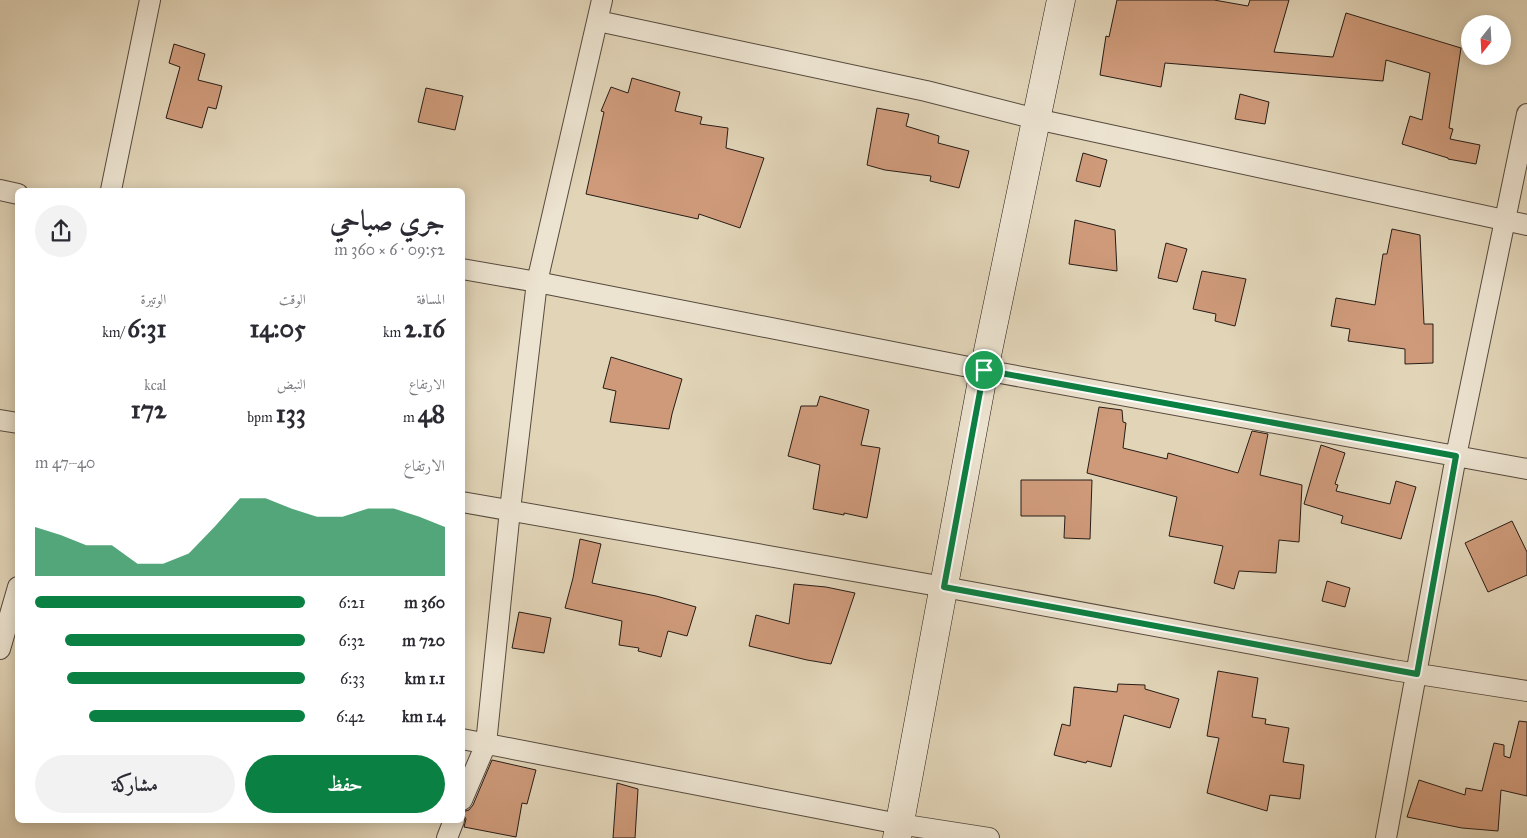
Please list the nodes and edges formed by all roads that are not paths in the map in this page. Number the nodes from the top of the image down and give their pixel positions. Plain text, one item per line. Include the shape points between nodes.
1 (150, 0) edge
2 (602, 0) edge
3 (1061, 0) edge
4 (598, 21) junction
5 (1527, 114) edge
6 (1036, 119) junction
7 (111, 188) edge
8 (0, 190) edge
9 (15, 193) edge
10 (1505, 221) junction
11 (1527, 225) edge
12 (465, 270) edge
13 (537, 282) junction
14 (984, 370) junction
15 (0, 420) edge
16 (15, 422) edge
17 (1456, 456) junction
18 (1527, 469) edge
19 (465, 502) edge
20 (510, 510) junction
21 (944, 587) junction
22 (15, 598) edge
23 (0, 650) edge
24 (15, 653) edge
25 (1417, 674) junction
26 (1527, 691) edge
27 (465, 740) edge
28 (486, 744) junction
29 (465, 793) edge
30 (453, 823) edge
31 (898, 831) edge
32 (447, 838) edge
33 (989, 838) edge
34 (1386, 838) edge

1 - 7 street
2 - 4 street
3 - 6 street
4 - 6 street via 926,91
4 - 13 street
5 - 10 street
6 - 10 street
6 - 14 street
8 - 9 street
10 - 11 street
10 - 17 street
12 - 13 street
13 - 14 street
13 - 20 street
14 - 17 street
14 - 21 street
15 - 16 street
17 - 18 street
17 - 25 street
19 - 20 street
20 - 21 street
20 - 28 street
21 - 25 street
21 - 31 street
22 - 23 street
23 - 24 street
25 - 26 street
25 - 34 street
27 - 28 street
28 - 29 street
28 - 31 street
30 - 32 street
31 - 33 street

